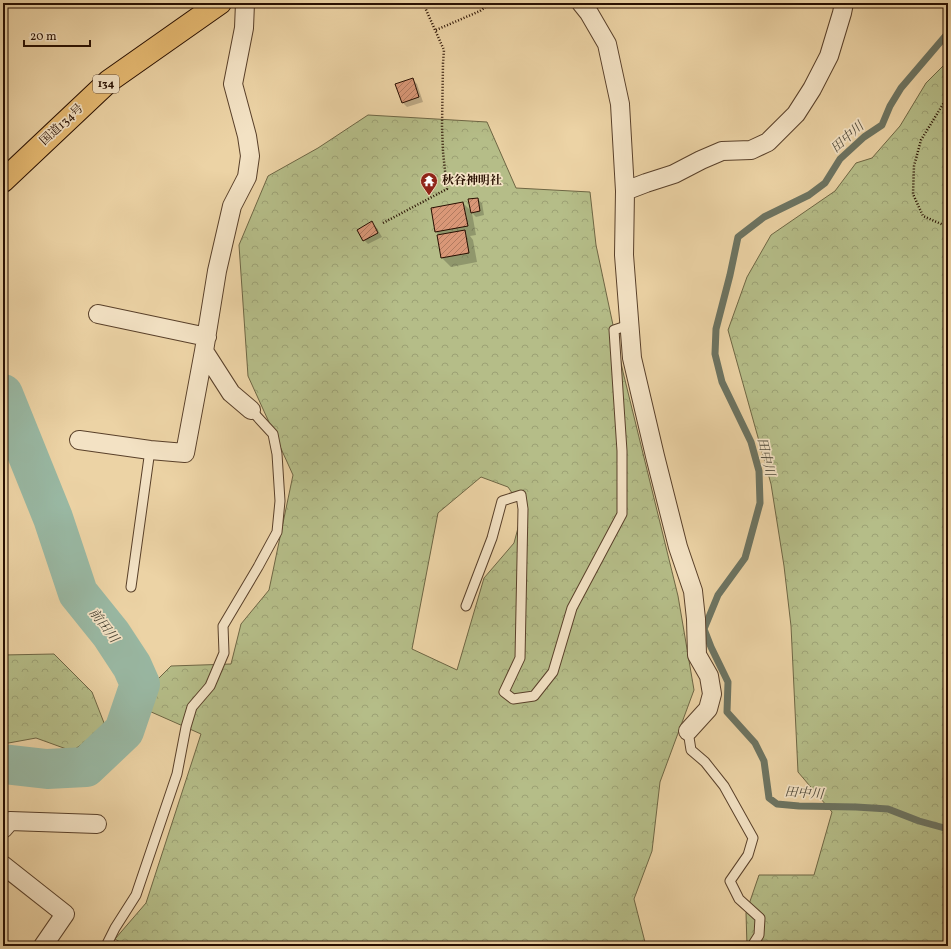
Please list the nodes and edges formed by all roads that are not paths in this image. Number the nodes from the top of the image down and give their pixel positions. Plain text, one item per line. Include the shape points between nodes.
1 (245, 3) edge
2 (581, 3) edge
3 (844, 3) edge
4 (218, 4) edge
5 (3, 180) edge
6 (625, 191) junction
7 (98, 314) dead end
8 (629, 325) junction
9 (205, 344) junction
10 (251, 410) joint
11 (79, 440) dead end
12 (150, 450) junction
13 (131, 587) dead end
14 (466, 606) dead end
15 (688, 732) joint
16 (97, 824) dead end
17 (3, 829) edge
18 (3, 865) edge
19 (43, 946) edge
20 (106, 946) edge
21 (752, 946) edge

1 - 9 street via 244,28 234,84 248,136 250,156 247,177 232,206 217,271
2 - 6 street via 607,44 620,104
3 - 6 street via 829,56 812,89 796,114 768,142 751,150 722,151 674,174
4 - 5 highway, 国道134号 / 134 via 109,81
6 - 8 street via 624,255
7 - 9 street
8 - 14 lane via 614,330 622,451 622,514 572,608 553,672 534,696 513,699 504,692 520,658 523,509 521,495 502,501 492,538
8 - 15 street via 632,358 655,456 678,547 693,591 697,655 709,676 712,694 708,709
9 - 10 street via 231,392
9 - 12 street via 185,453
10 - 20 lane via 273,434 280,501 277,532 222,626 224,653 210,686 192,707 176,774 136,895
11 - 12 street
12 - 13 lane
15 - 21 lane via 691,750 705,762 724,786 753,838 748,855 730,881 739,899 760,918 759,935
16 - 17 street via 10,821
18 - 19 street via 65,914

